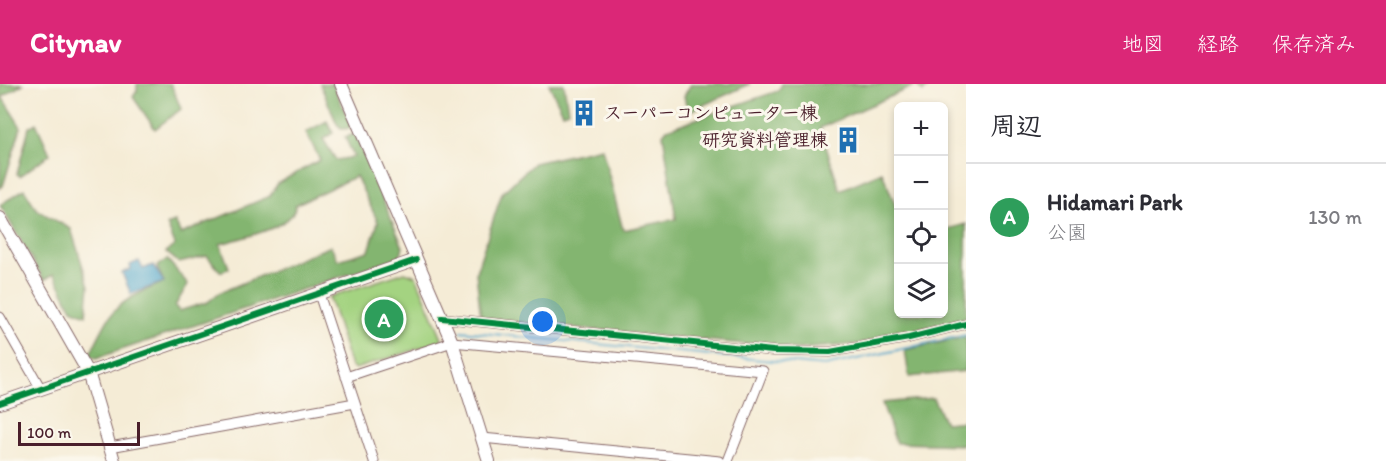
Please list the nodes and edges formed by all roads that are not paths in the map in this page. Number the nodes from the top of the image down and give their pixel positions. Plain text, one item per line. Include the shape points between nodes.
1 (340, 84) edge
2 (0, 218) edge
3 (416, 260) junction
4 (319, 294) junction
5 (0, 317) edge
6 (442, 318) junction
7 (966, 324) edge
8 (452, 342) junction
9 (88, 372) junction
10 (346, 377) junction
11 (41, 389) junction
12 (0, 403) edge
13 (355, 404) junction
14 (482, 438) junction
15 (110, 447) junction
16 (114, 461) edge
17 (374, 461) edge
18 (489, 461) edge
19 (720, 461) edge
20 (728, 461) edge

1 - 3 street
2 - 9 street
3 - 4 street
3 - 6 street
4 - 9 street
4 - 10 street
5 - 11 street
6 - 7 street via 784,351 830,352
6 - 8 street
8 - 10 street
8 - 14 street
8 - 20 street via 763,371
9 - 11 street
9 - 15 street
10 - 13 street
11 - 12 street
13 - 15 street
13 - 17 street
14 - 18 street
14 - 19 street
15 - 16 street

